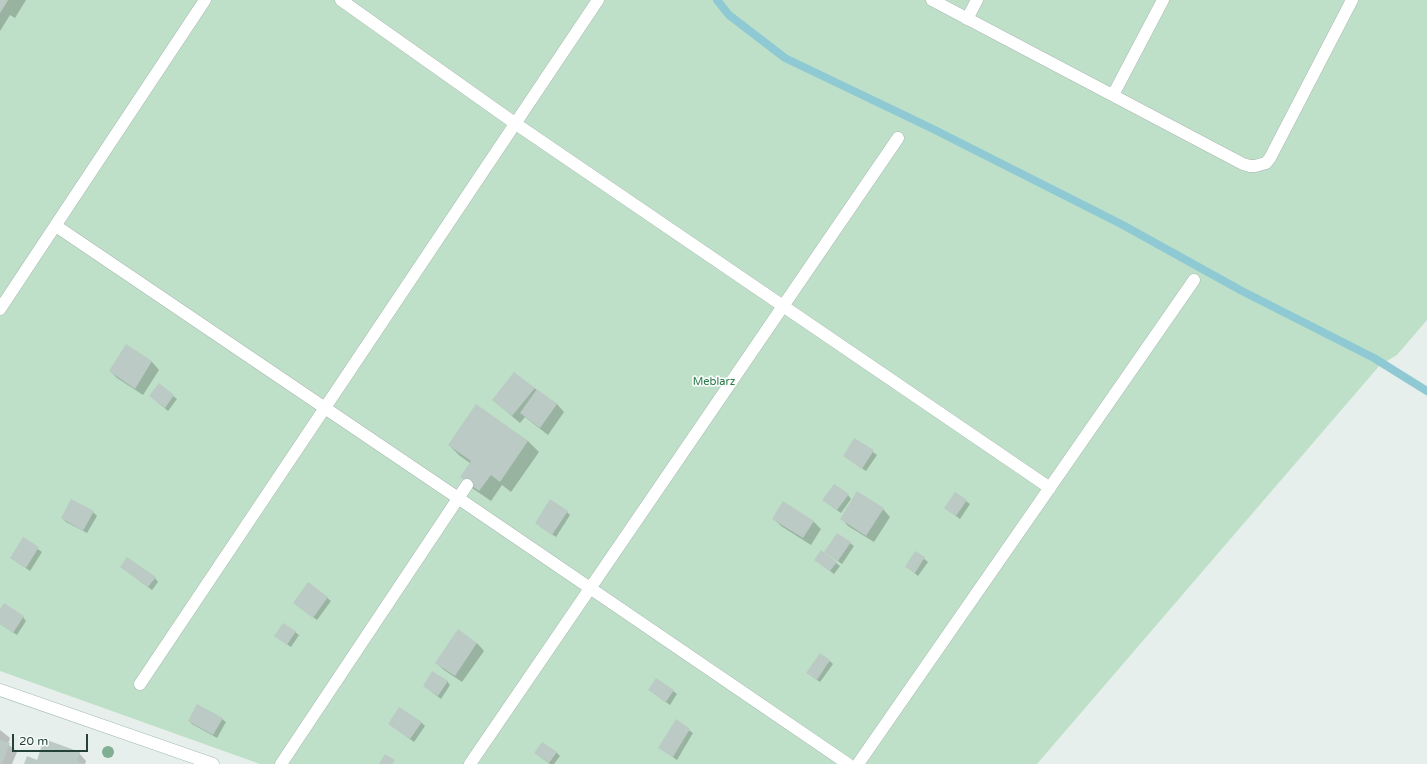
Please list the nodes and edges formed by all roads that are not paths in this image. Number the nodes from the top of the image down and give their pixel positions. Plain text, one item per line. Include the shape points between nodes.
1 (205, 0) edge
2 (341, 0) edge
3 (598, 0) edge
4 (932, 0) edge
5 (977, 0) edge
6 (1163, 0) edge
7 (1352, 0) edge
8 (967, 19) junction
9 (1114, 95) junction
10 (516, 124) junction
11 (898, 138) dead end
12 (56, 226) junction
13 (1194, 280) dead end
14 (783, 306) junction
15 (0, 309) edge
16 (326, 408) junction
17 (467, 485) dead end
18 (1050, 488) junction
19 (458, 498) junction
20 (590, 588) junction
21 (140, 684) dead end
22 (0, 690) edge
23 (213, 764) edge
24 (281, 764) edge
25 (470, 764) edge
26 (848, 764) edge
27 (858, 764) edge

1 - 12 street
2 - 10 street
3 - 10 street
4 - 8 street
5 - 8 street
6 - 9 street
7 - 9 street via 1270,158 1261,165 1243,164
8 - 9 street
10 - 14 street
10 - 16 street
11 - 14 street
12 - 15 street
12 - 16 street
13 - 18 street
14 - 18 street
14 - 20 street
16 - 19 street
16 - 21 street
17 - 19 street
18 - 27 street
19 - 20 street
19 - 24 street
20 - 25 street
20 - 26 street
22 - 23 street

